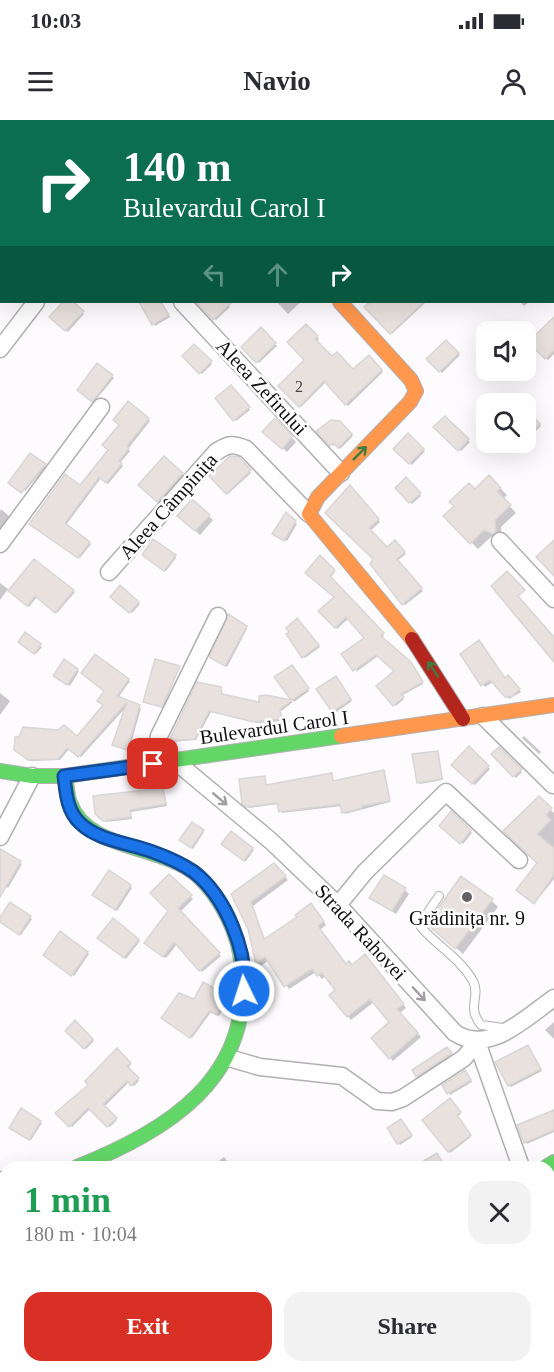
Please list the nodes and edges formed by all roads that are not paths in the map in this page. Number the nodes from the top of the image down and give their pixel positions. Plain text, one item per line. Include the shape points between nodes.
1 (35, 303) edge
2 (183, 303) edge
3 (341, 303) edge
4 (0, 349) edge
5 (101, 407) dead end
6 (341, 473) junction
7 (309, 514) junction
8 (500, 541) dead end
9 (0, 544) edge
10 (109, 572) dead end
11 (554, 599) edge
12 (218, 616) dead end
13 (554, 705) edge
14 (483, 716) junction
15 (463, 719) junction
16 (175, 761) junction
17 (153, 764) junction
18 (0, 771) edge
19 (32, 776) junction
20 (64, 776) junction
21 (553, 785) edge
22 (0, 837) edge
23 (519, 860) dead end
24 (439, 896) dead end
25 (338, 905) junction
26 (554, 998) edge
27 (510, 1029) junction
28 (477, 1042) junction
29 (229, 1058) junction
30 (91, 1161) edge
31 (519, 1161) edge

1 - 4 street
2 - 6 street, Aleea Zefirului
6 -> 3 street via 411,402 416,391 411,380
5 - 9 street
6 - 7 street via 318,497
7 - 10 street, Aleea Câmpinița via 246,449 226,445
15 -> 7 street via 414,642
8 - 11 street
12 - 17 street via 159,736
13 - 14 street, Bulevardul Carol I
14 - 15 street, Bulevardul Carol I
14 - 21 street
15 - 16 street, Bulevardul Carol I
16 - 17 street, Bulevardul Carol I
16 -> 25 street, Strada Rahovei via 271,841
17 - 20 street, Bulevardul Carol I
18 - 19 street, Bulevardul Carol I
19 - 20 street, Bulevardul Carol I
19 - 22 street
20 - 29 street via 67,800 81,824 96,834 173,860 195,873 221,902 238,942 246,977 237,1040
23 - 25 street via 446,792 365,872
24 - 27 lane via 421,921 421,927 458,961 474,983 473,1013 481,1025
25 -> 28 street, Strada Rahovei via 455,1033
26 - 27 street
27 - 28 street
28 - 29 street via 464,1058 392,1102 377,1101 342,1076 260,1067
28 - 31 street
29 - 30 street via 189,1103 163,1124 129,1145

